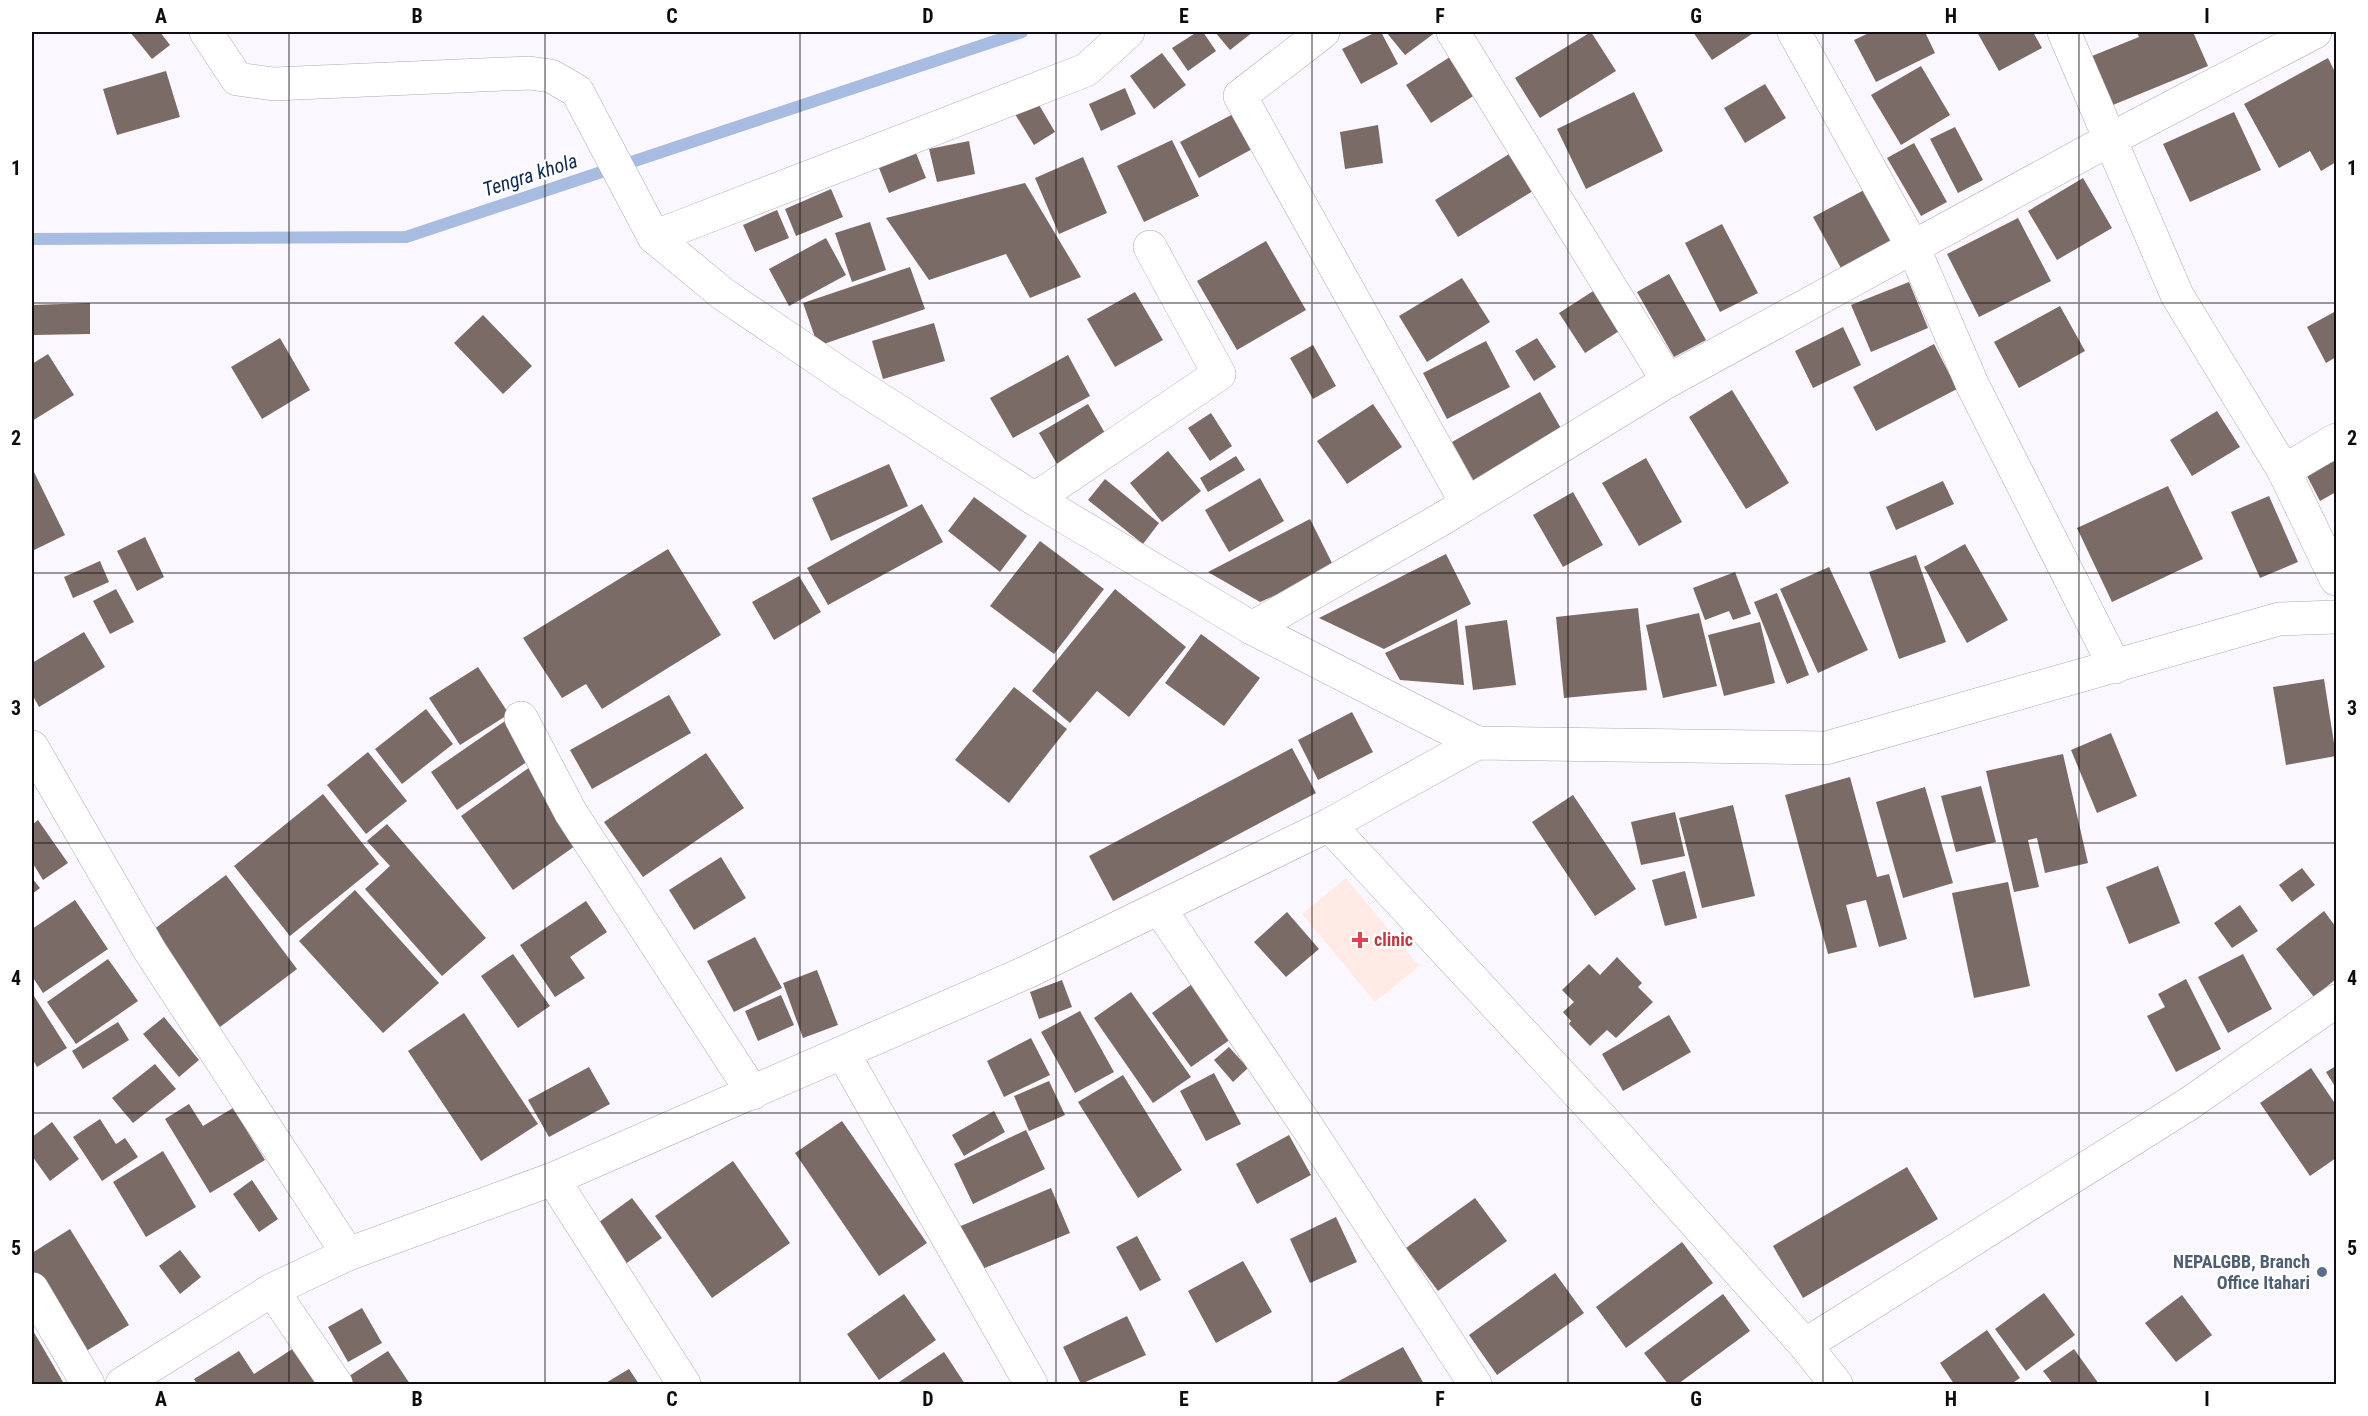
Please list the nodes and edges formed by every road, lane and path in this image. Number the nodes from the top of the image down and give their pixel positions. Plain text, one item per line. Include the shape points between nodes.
1 (206, 32) edge
2 (1128, 32) edge
3 (1323, 32) edge
4 (1453, 32) edge
5 (1794, 32) edge
6 (2064, 32) edge
7 (2315, 32) edge
8 (2109, 140) junction
9 (654, 237) junction
10 (1150, 247) dead end
11 (1914, 249) junction
12 (1668, 381) junction
13 (2337, 440) edge
14 (2284, 471) junction
15 (1035, 499) junction
16 (1467, 504) junction
17 (2337, 579) edge
18 (2337, 617) edge
19 (1252, 628) junction
20 (2115, 667) junction
21 (520, 718) dead end
22 (1477, 743) junction
23 (32, 747) edge
24 (1329, 825) junction
25 (1159, 908) junction
26 (2337, 1001) edge
27 (843, 1053) junction
28 (753, 1093) junction
29 (553, 1179) junction
30 (348, 1254) junction
31 (32, 1289) edge
32 (272, 1290) junction
33 (1805, 1345) junction
34 (87, 1384) edge
35 (122, 1384) edge
36 (336, 1384) edge
37 (684, 1384) edge
38 (1031, 1384) edge
39 (1475, 1384) edge
40 (1836, 1384) edge

1 - 9 street via 237,79 274,84 529,73 551,76 577,91
2 - 9 street via 1086,70
3 - 16 street via 1240,96
4 - 12 street
5 - 11 street
6 - 8 street
7 - 8 street
8 - 11 street
8 - 14 street via 2177,295
9 - 15 street via 723,294
10 - 15 street via 1219,374
11 - 12 street
11 - 20 street via 1973,386
12 - 16 street
13 - 14 street
14 - 17 street
15 - 19 street
16 - 19 street
18 - 20 street via 2279,619
19 - 22 street
20 - 22 street via 1826,748
21 - 28 street via 571,813
22 - 24 street
23 - 30 street via 150,951
24 - 25 street
24 - 33 street
25 - 27 street via 1027,972
25 - 39 street
26 - 33 street via 2190,1103
27 - 28 street
27 - 38 street
28 - 29 street
29 - 30 street
29 - 37 street
30 - 32 street
31 - 34 street
32 - 35 street
32 - 36 street
33 - 40 street

